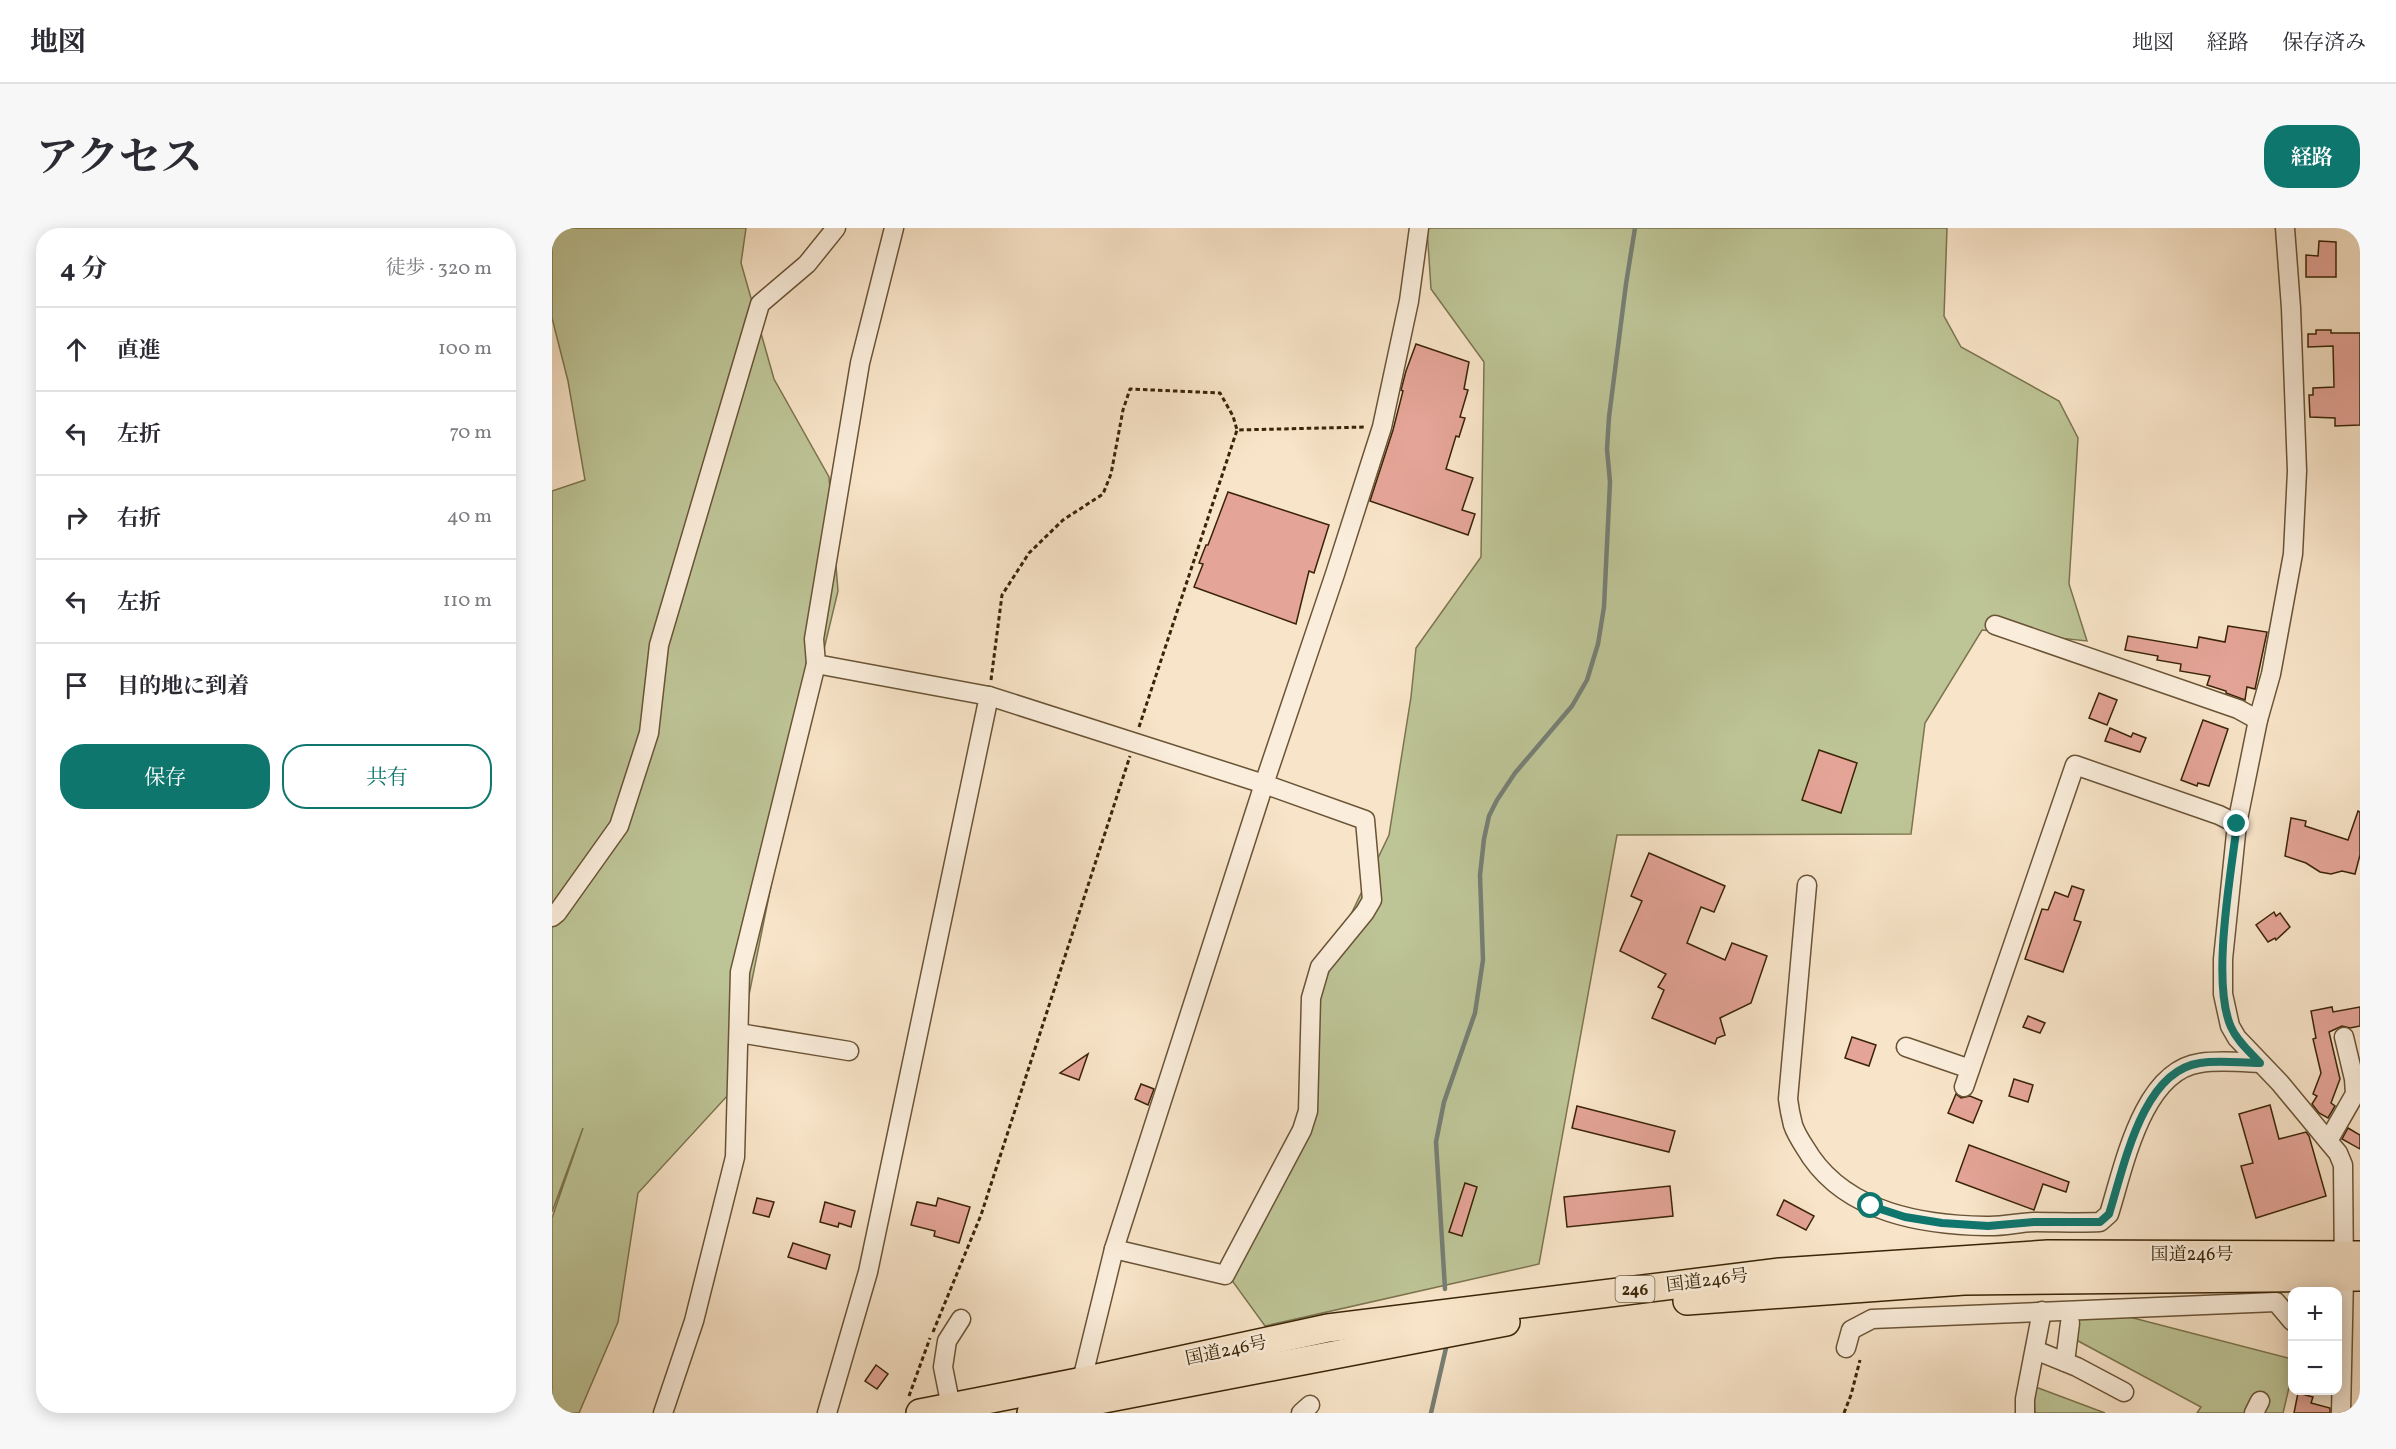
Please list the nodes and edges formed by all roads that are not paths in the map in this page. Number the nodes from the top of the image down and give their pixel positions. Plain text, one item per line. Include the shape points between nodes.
1 (836, 228) edge
2 (894, 228) edge
3 (1419, 228) edge
4 (2284, 228) edge
5 (1995, 625) dead end
6 (816, 664) junction
7 (989, 696) junction
8 (2258, 720) junction
9 (1264, 784) junction
10 (2237, 824) junction
11 (1807, 885) dead end
12 (552, 916) edge
13 (739, 1033) junction
14 (2344, 1037) dead end
15 (1906, 1047) dead end
16 (849, 1051) dead end
17 (2260, 1063) junction
18 (1970, 1069) junction
19 (1964, 1087) dead end
20 (2328, 1141) junction
21 (2352, 1177) edge
22 (1114, 1249) junction
23 (2352, 1266) edge
24 (2042, 1311) junction
25 (2288, 1316) edge
26 (961, 1318) dead end
27 (2070, 1323) dead end
28 (2342, 1345) edge
29 (2035, 1350) junction
30 (1853, 1354) road end
31 (2065, 1362) junction
32 (2124, 1392) dead end
33 (2341, 1395) edge
34 (1075, 1400) edge
35 (951, 1407) junction
36 (913, 1409) edge
37 (663, 1413) edge
38 (827, 1413) edge
39 (1031, 1413) edge
40 (2025, 1413) edge
41 (2341, 1413) edge

1 - 12 street via 807,264 760,304 659,645 650,733 619,826
2 - 6 street via 860,363 814,639
3 - 9 street via 1409,301 1382,427
4 - 8 street via 2297,471 2293,554 2271,674
5 - 8 street via 2238,709
6 - 7 street
6 - 13 street via 740,972
7 - 9 street
7 - 38 street via 868,1272
8 - 10 street
9 - 22 street
9 - 22 street via 1365,820 1372,900 1320,967 1311,998 1308,1111 1302,1130 1225,1275
10 - 17 street via 2223,994 2230,1026
10 - 18 street via 2075,765
11 - 17 street via 1788,1099 1802,1144 1820,1169 1871,1206 1905,1217 1965,1225 2100,1222 2109,1214 2141,1118 2169,1076 2198,1063
13 - 16 street
13 - 37 street via 735,1156 693,1320
14 - 20 street via 2355,1094
15 - 18 street
17 - 20 street
18 - 19 street
20 - 21 street
21 - 23 street
22 - 34 street
23 - 28 street
23 - 34 highway, 国道246号 / 246 via 1964,1281 1716,1298 1505,1322
24 - 25 street via 2276,1302
24 - 29 street
24 - 30 street via 1872,1319 1851,1330
26 - 35 street via 946,1341 943,1367
27 - 31 street
29 - 31 street
29 - 40 street
31 - 32 street
33 - 41 street
34 - 35 highway, 国道246号 / 246
34 - 39 highway, 国道246号 / 246
35 - 36 highway, 国道246号 / 246

